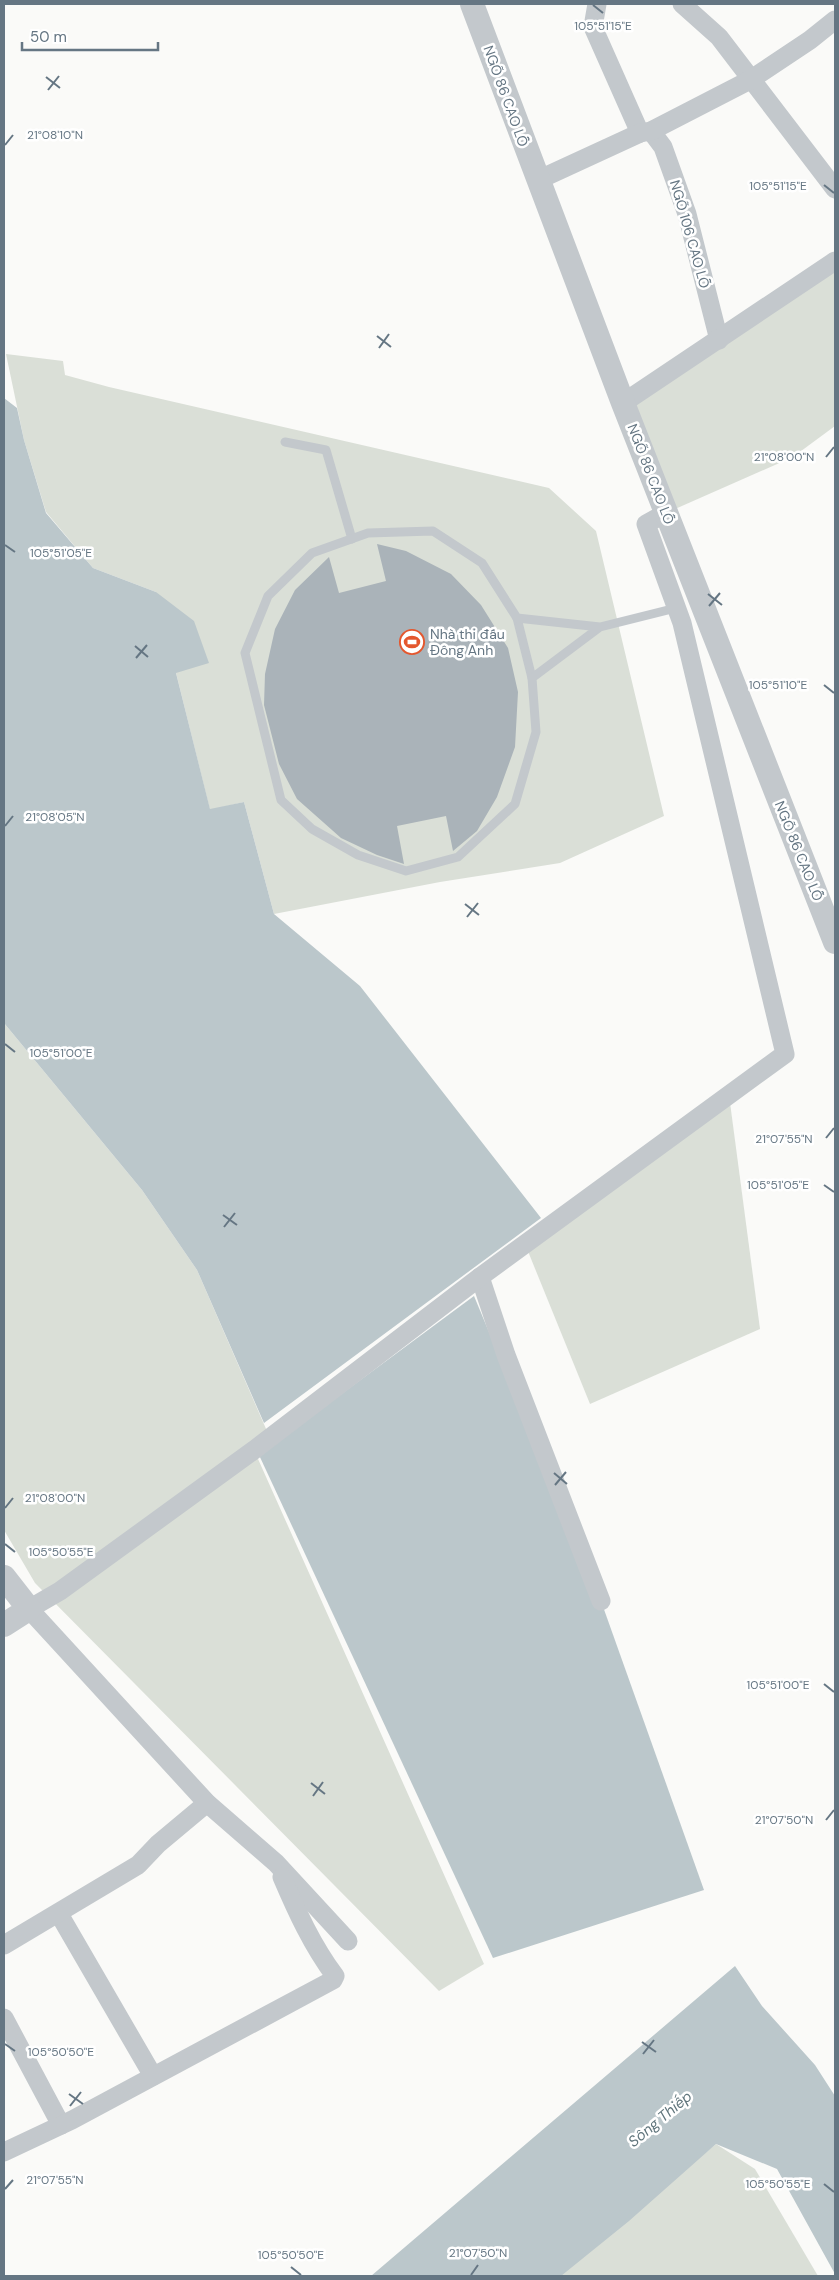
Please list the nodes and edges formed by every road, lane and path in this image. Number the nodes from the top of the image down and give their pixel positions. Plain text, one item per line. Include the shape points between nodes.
1 (472, 4) edge
2 (597, 4) edge
3 (682, 4) edge
4 (835, 20) edge
5 (750, 80) junction
6 (646, 132) junction
7 (538, 180) junction
8 (835, 189) edge
9 (835, 260) edge
10 (719, 340) junction
11 (623, 403) junction
12 (285, 442) dead end
13 (666, 513) junction
14 (352, 539) junction
15 (676, 608) junction
16 (517, 618) junction
17 (600, 627) junction
18 (532, 678) junction
19 (835, 942) edge
20 (480, 1277) junction
21 (4, 1577) edge
22 (601, 1601) dead end
23 (29, 1609) junction
24 (4, 1625) edge
25 (207, 1804) junction
26 (276, 1863) junction
27 (59, 1914) junction
28 (348, 1941) dead end
29 (4, 1945) edge
30 (4, 2018) edge
31 (153, 2076) junction
32 (61, 2125) junction
33 (4, 2152) edge

1 - 7 street, NGÕ 86 CAO LỖ
2 - 6 street, NGÕ 106 CAO LỖ via 593,28
3 - 5 street via 719,37
4 - 5 street
5 - 6 street
5 - 8 street
6 - 7 street
6 - 10 street, NGÕ 106 CAO LỖ via 663,147 687,214
7 - 11 street, NGÕ 86 CAO LỖ
9 - 10 street
10 - 11 street
11 - 13 street, NGÕ 86 CAO LỖ
12 - 14 lane via 326,450
13 - 15 street via 646,524
13 - 19 street, NGÕ 86 CAO LỖ
14 - 16 lane via 368,533 433,531 482,563
14 - 18 lane via 312,553 268,596 245,653 281,800 312,829 358,855 406,871 458,857 515,804 536,732
15 - 17 lane
15 - 20 street via 785,1054
16 - 17 lane
16 - 18 lane
17 - 18 lane
20 - 22 street via 506,1355
20 - 23 street via 254,1450 60,1591
21 - 23 street
23 - 24 street
23 - 25 street
25 - 26 street
25 - 27 street via 138,1865
26 - 28 street
26 - 31 street via 303,1925 320,1957 335,1976 333,1980
27 - 29 street
27 - 31 street
30 - 32 street
31 - 32 street
32 - 33 street

